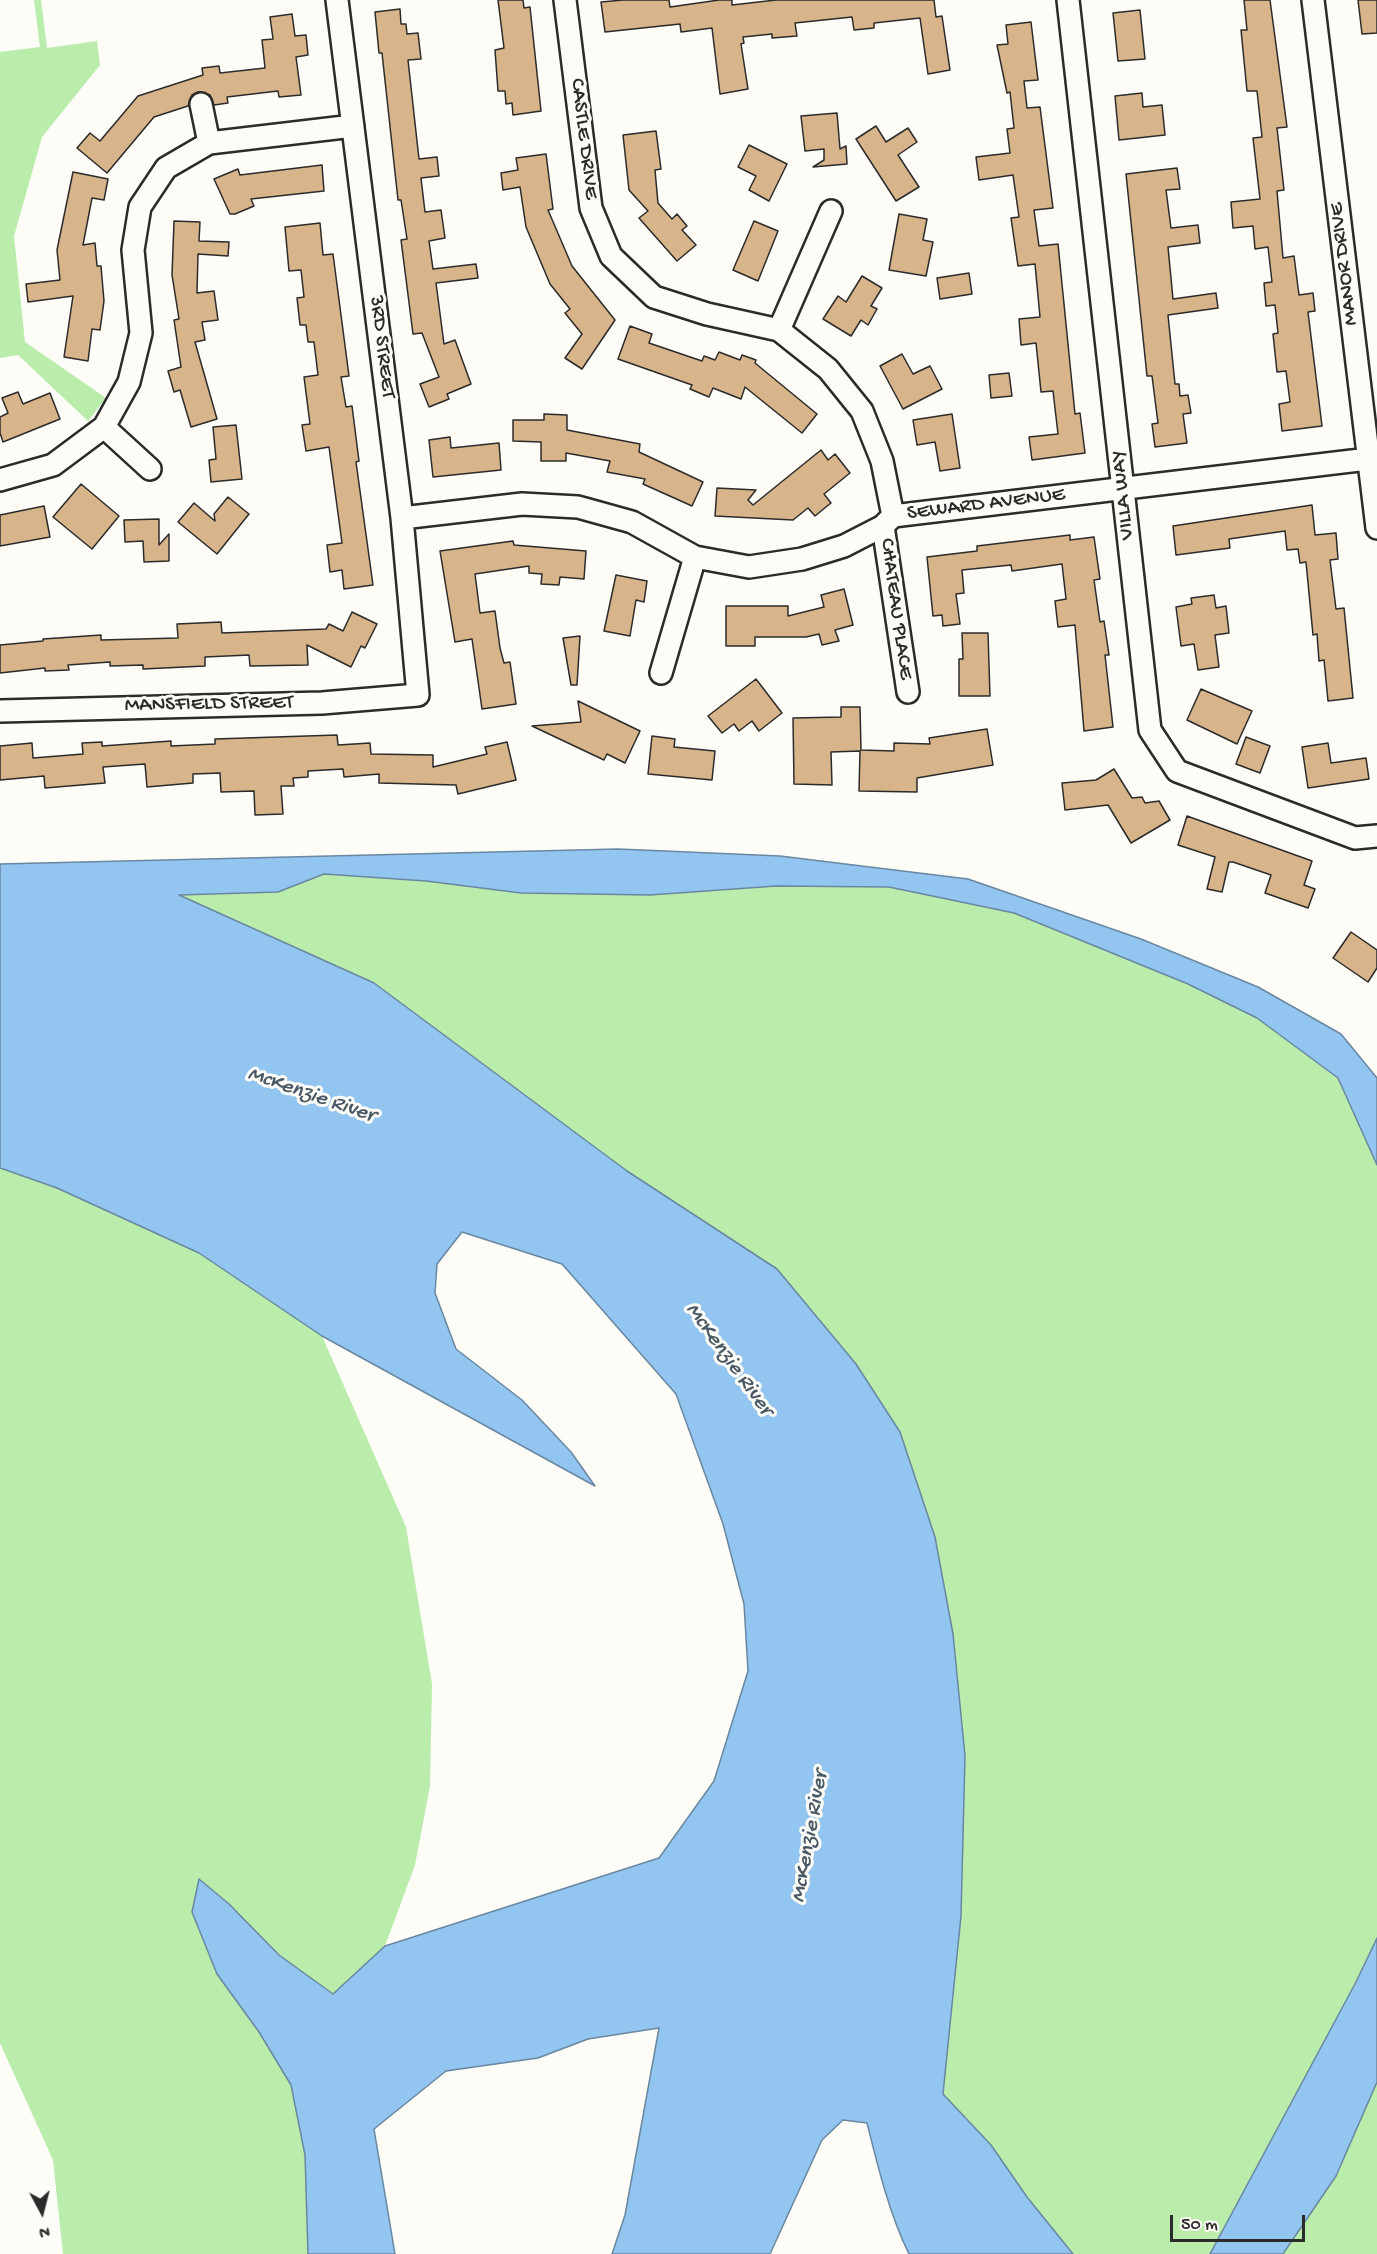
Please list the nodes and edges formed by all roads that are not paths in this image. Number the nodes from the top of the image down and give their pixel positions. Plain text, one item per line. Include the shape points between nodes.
1 (337, 0) edge
2 (565, 0) edge
3 (1068, 0) edge
4 (1313, 0) edge
5 (201, 104) dead end
6 (353, 126) junction
7 (209, 143) junction
8 (831, 211) dead end
9 (779, 330) junction
10 (104, 427) junction
11 (1373, 459) edge
12 (150, 469) dead end
13 (0, 480) edge
14 (1124, 489) junction
15 (402, 518) junction
16 (888, 521) junction
17 (1377, 528) edge
18 (695, 557) junction
19 (661, 673) dead end
20 (908, 692) dead end
21 (418, 695) joint
22 (0, 711) edge
23 (1377, 836) edge

1 - 6 street, 3RD STREET
2 - 9 street, CASTLE DRIVE via 591,208 611,256 654,297
3 - 14 street, VILLA WAY
4 - 11 street, MANOR DRIVE
5 - 7 street
6 - 7 street
6 - 15 street, 3RD STREET
7 - 10 street via 166,168 140,207 133,250 141,333 129,382
8 - 9 street
9 - 16 street, CASTLE DRIVE via 828,369 862,411 882,461
10 - 12 street
10 - 13 street via 54,465
11 - 14 street, SEWARD AVENUE
11 - 17 street, MANOR DRIVE
14 - 16 street, SEWARD AVENUE
14 - 23 street, VILLA WAY via 1150,730 1177,771 1355,838
15 - 18 street, SEWARD AVENUE via 522,504 578,507 632,522
15 - 21 street, 3RD STREET
16 - 18 street, SEWARD AVENUE via 844,546 802,560 749,567
16 - 20 street, CHATEAU PLACE
18 - 19 street
21 - 22 street, MANSFIELD STREET via 322,703

